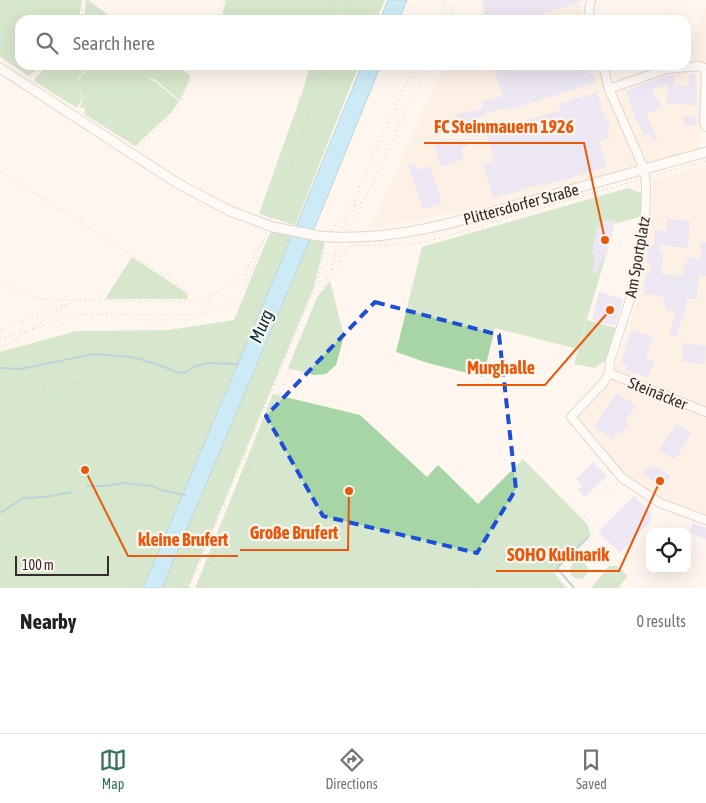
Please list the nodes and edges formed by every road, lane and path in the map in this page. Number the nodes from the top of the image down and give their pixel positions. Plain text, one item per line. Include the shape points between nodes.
1 (84, 0) edge
2 (224, 0) edge
3 (334, 0) edge
4 (352, 0) edge
5 (445, 0) edge
6 (458, 0) edge
7 (591, 0) edge
8 (82, 15) edge
9 (220, 15) edge
10 (328, 15) edge
11 (347, 15) edge
12 (438, 15) edge
13 (451, 15) edge
14 (590, 15) edge
15 (691, 67) edge
16 (0, 68) edge
17 (40, 70) edge
18 (196, 70) edge
19 (326, 70) edge
20 (413, 70) edge
21 (426, 70) edge
22 (604, 70) edge
23 (663, 70) edge
24 (32, 77) dead end
25 (609, 89) junction
26 (706, 127) edge
27 (135, 149) dead end
28 (706, 152) edge
29 (644, 169) junction
30 (0, 172) edge
31 (363, 203) junction
32 (355, 205) junction
33 (272, 224) junction
34 (339, 237) junction
35 (330, 272) junction
36 (245, 274) junction
37 (0, 282) edge
38 (247, 283) junction
39 (197, 299) junction
40 (82, 300) junction
41 (66, 304) junction
42 (0, 330) edge
43 (29, 330) junction
44 (0, 339) edge
45 (0, 349) edge
46 (609, 373) junction
47 (0, 397) edge
48 (173, 410) dead end
49 (706, 412) edge
50 (0, 459) edge
51 (622, 478) junction
52 (143, 519) dead end
53 (706, 520) edge
54 (556, 574) junction
55 (189, 588) edge
56 (200, 588) edge
57 (479, 588) edge
58 (568, 588) edge

1 - 8 path
2 - 9 path
3 - 10 path
4 - 11 path
5 - 12 path
6 - 13 path
7 - 14 street
15 - 26 street via 704,68 706,73
16 - 33 main road, Plittersdorfer Straße via 177,184 230,211
17 - 24 path
18 - 27 path via 171,117
19 - 33 path
20 - 32 path via 361,182
21 - 31 path
22 - 25 street, Am Sportplatz
23 - 25 street
25 - 29 street, Am Sportplatz
28 - 29 main road, Plittersdorfer Straße
29 - 34 main road, Plittersdorfer Straße via 435,227 397,234
29 - 46 street, Am Sportplatz via 644,230 631,296
30 - 39 path
31 - 32 path
31 - 34 path
32 - 34 path
33 - 34 main road, Plittersdorfer Straße, bridge via 319,236
34 - 35 path
35 - 55 path via 315,288
35 - 56 path
36 - 38 path
36 - 38 path via 266,235
36 - 39 path via 224,289
37 - 40 path via 42,299
38 - 43 path via 240,295 204,313 85,314
39 - 40 path
40 - 41 path
41 - 42 path
41 - 43 path
43 - 44 path
43 - 45 path
46 - 49 street, Steinäcker
46 - 51 street, Am Sportplatz via 571,417
47 - 48 path via 13,390 75,382 122,390
50 - 52 path
51 - 53 street via 660,503
51 - 54 path via 584,516 592,526 594,537
54 - 57 path via 518,538 499,547 499,561
54 - 58 path

